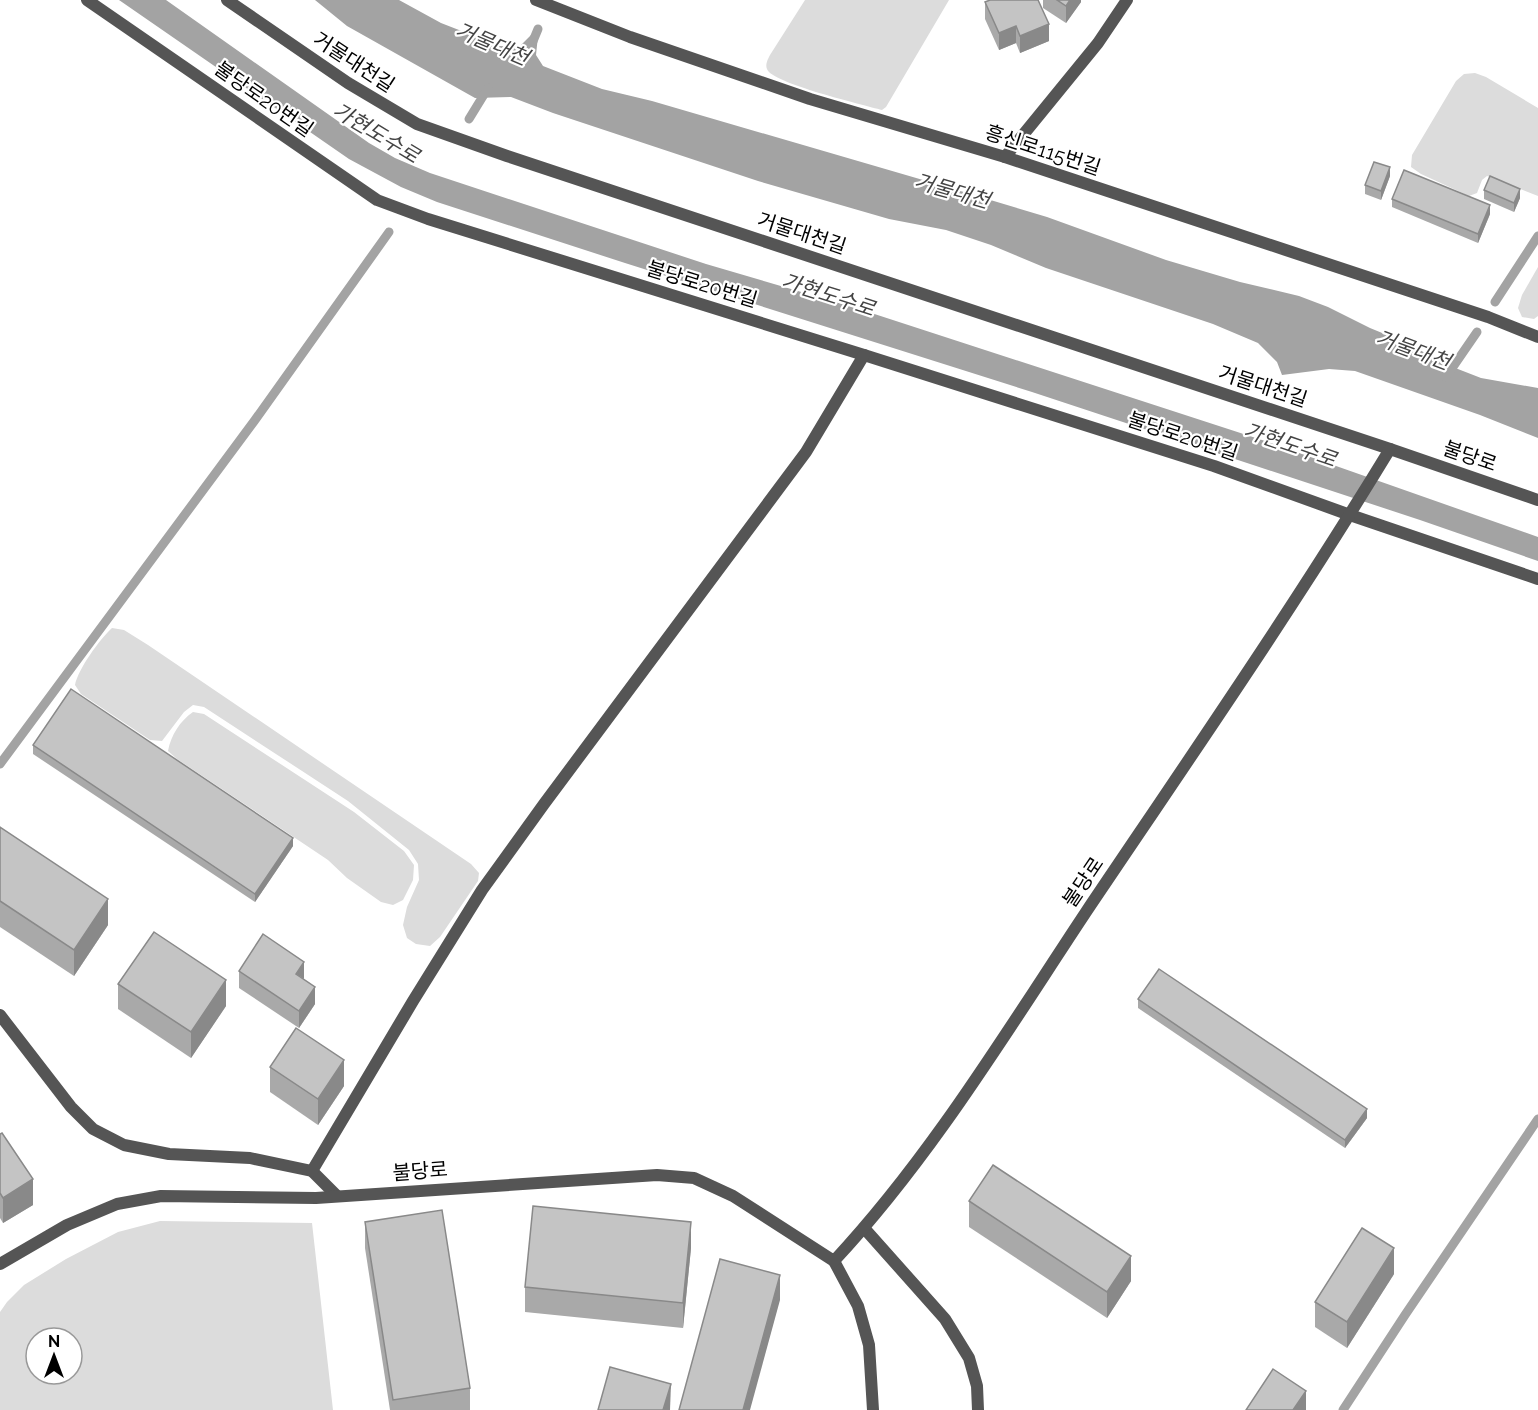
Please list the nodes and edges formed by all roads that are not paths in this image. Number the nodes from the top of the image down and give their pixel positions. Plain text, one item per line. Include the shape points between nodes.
1 (87, 0) edge
2 (227, 0) edge
3 (536, 0) edge
4 (1127, 0) edge
5 (1005, 157) junction
6 (1538, 337) edge
7 (864, 355) junction
8 (1390, 449) junction
9 (1538, 500) edge
10 (1350, 515) junction
11 (1538, 579) edge
12 (0, 1015) edge
13 (312, 1171) junction
14 (337, 1196) junction
15 (864, 1228) junction
16 (834, 1261) junction
17 (0, 1264) edge
18 (873, 1410) edge
19 (978, 1410) edge

1 - 7 street, 불당로20번길 via 376,200
2 - 8 street, 거물대천길 via 348,83 417,124
3 - 5 street, 흥신로115번길 via 810,99
4 - 5 street via 1098,43
5 - 6 street, 흥신로115번길
7 - 10 street, 불당로20번길 via 1214,466
7 - 13 street via 800,462 482,890
8 - 9 street, 불당로
8 - 10 street, 불당로
10 - 11 street, 불당로20번길
10 - 15 street, 불당로 via 941,1129
12 - 13 street via 71,1107 93,1129 124,1145 169,1154 250,1158
13 - 14 street
14 - 16 street, 불당로 via 657,1175 694,1178 733,1196
14 - 17 street, 불당로 via 161,1196 117,1204 67,1225
15 - 16 street, 불당로
15 - 19 street via 945,1319 969,1358 977,1386
16 - 18 street, 불당로 via 858,1306 869,1345

